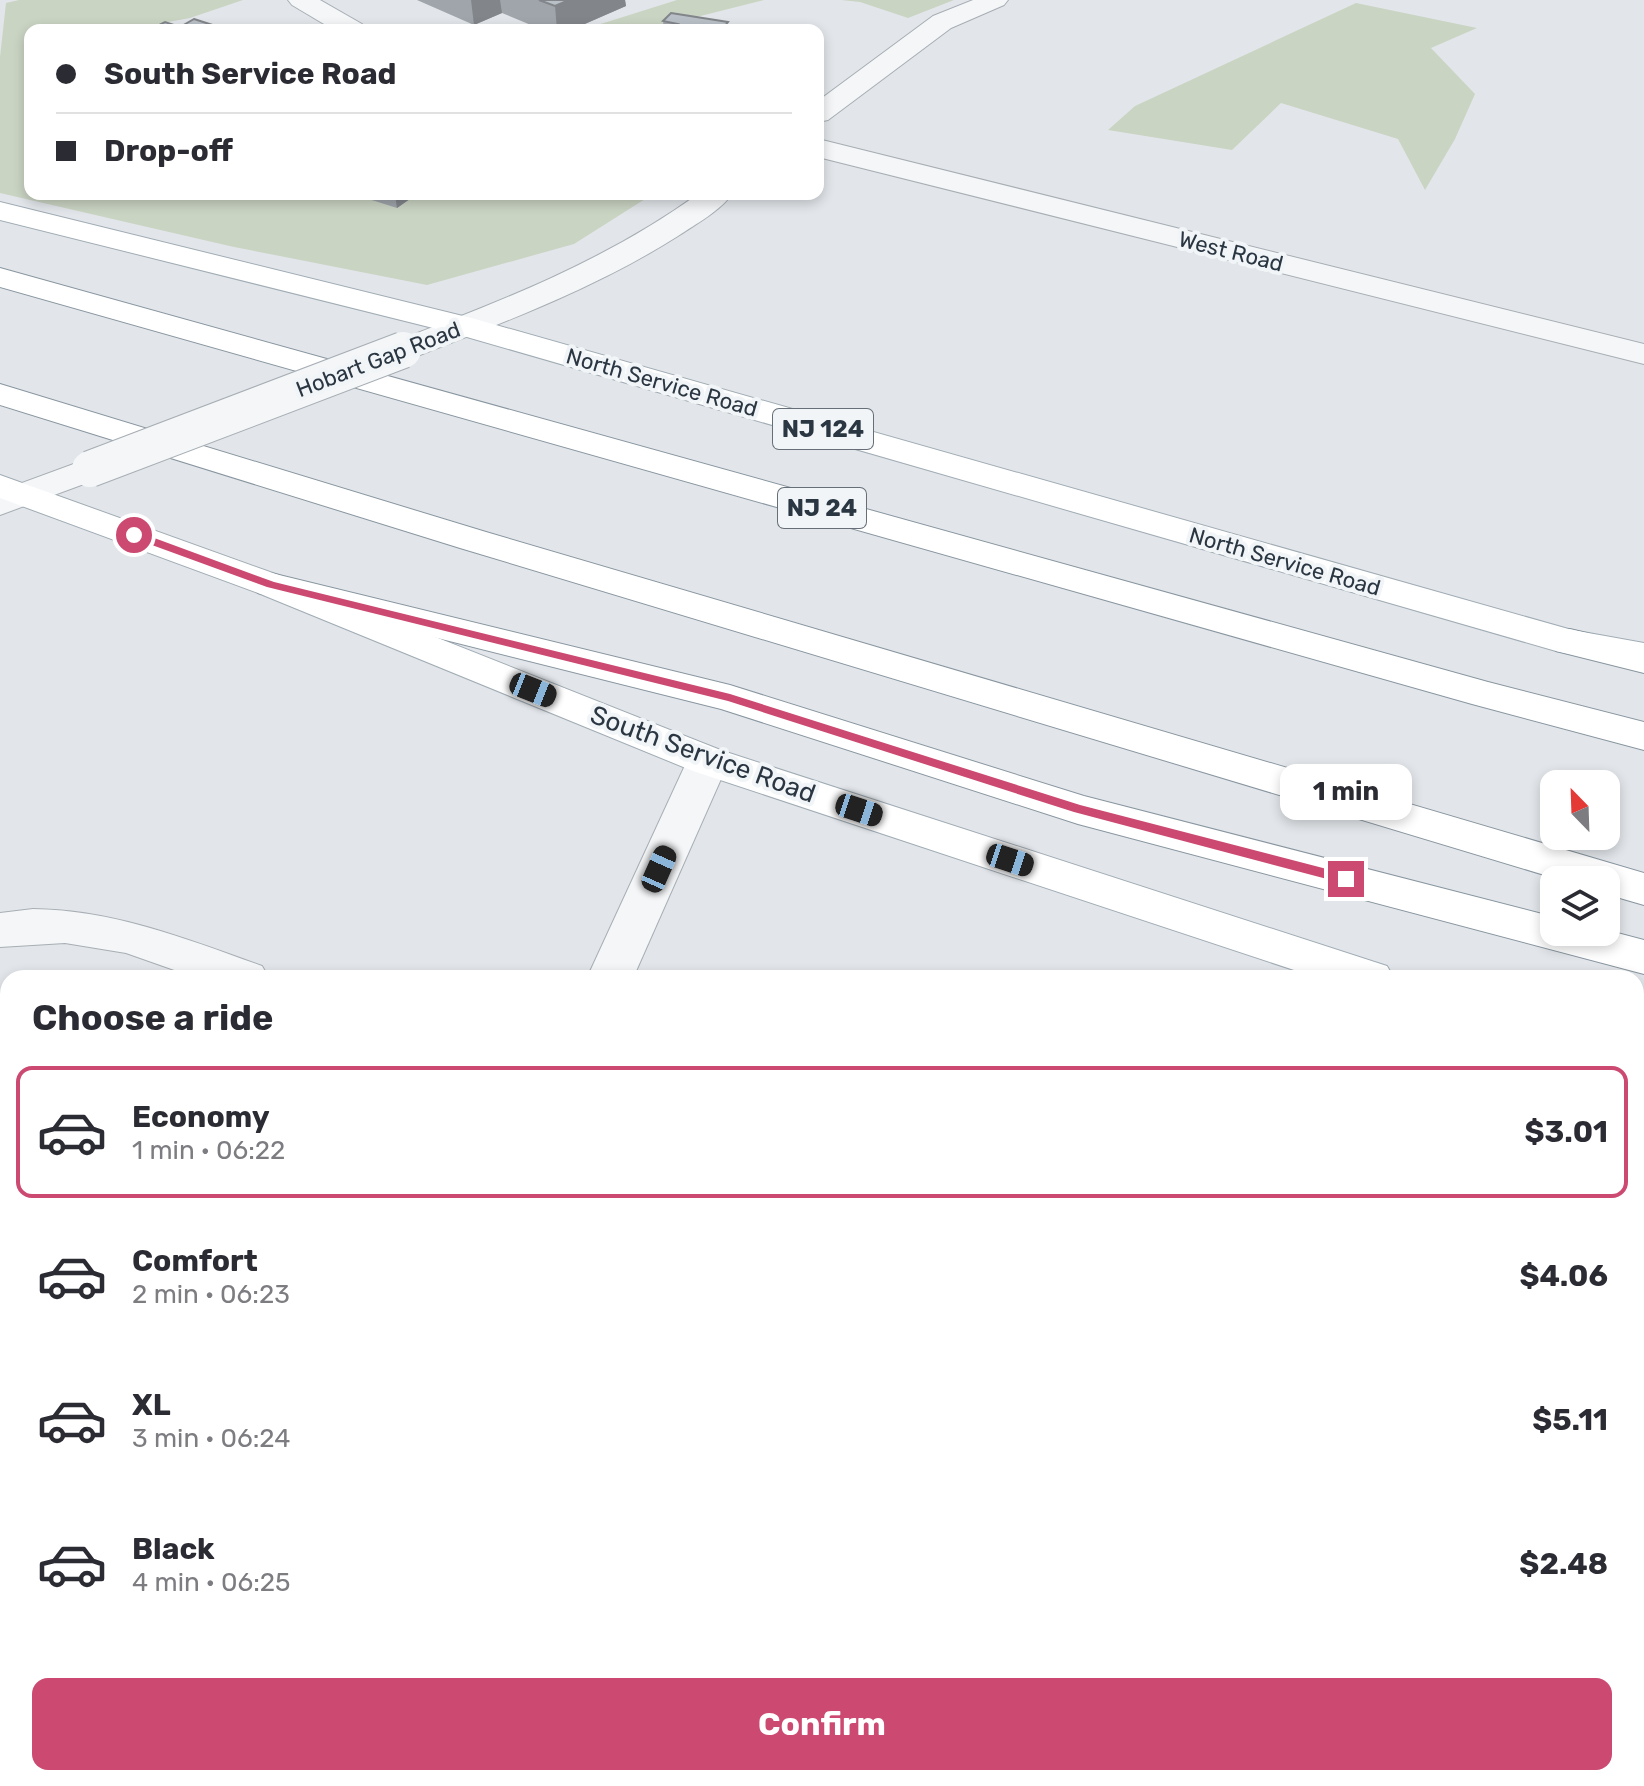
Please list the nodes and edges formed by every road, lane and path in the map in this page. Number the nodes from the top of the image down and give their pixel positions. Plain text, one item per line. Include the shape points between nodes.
1 (301, 0) edge
2 (995, 0) edge
3 (343, 24) edge
4 (824, 110) edge
5 (824, 149) edge
6 (708, 200) edge
7 (0, 211) edge
8 (0, 277) edge
9 (464, 326) junction
10 (1644, 354) edge
11 (0, 394) edge
12 (8, 495) edge
13 (271, 585) junction
14 (1644, 658) edge
15 (1644, 736) edge
16 (708, 761) junction
17 (1644, 889) edge
18 (0, 930) edge
19 (1644, 957) edge
20 (224, 970) edge
21 (614, 970) edge
22 (1347, 970) edge

1 - 3 street
2 - 4 street via 942,22
5 - 10 street, West Road
6 - 9 street, Hobart Gap Road via 630,255
7 - 9 main road, North Service Road / NJ 124
8 - 15 main road, NJ 24
9 - 12 street, Hobart Gap Road, bridge via 90,469
9 - 14 main road, North Service Road / NJ 124 via 1570,642
11 - 17 main road
12 - 13 main road, South Service Road
13 - 16 main road, South Service Road
13 - 19 main road via 730,698 1078,809
16 - 21 street
16 - 22 main road, South Service Road
18 - 20 street via 73,925 118,932

